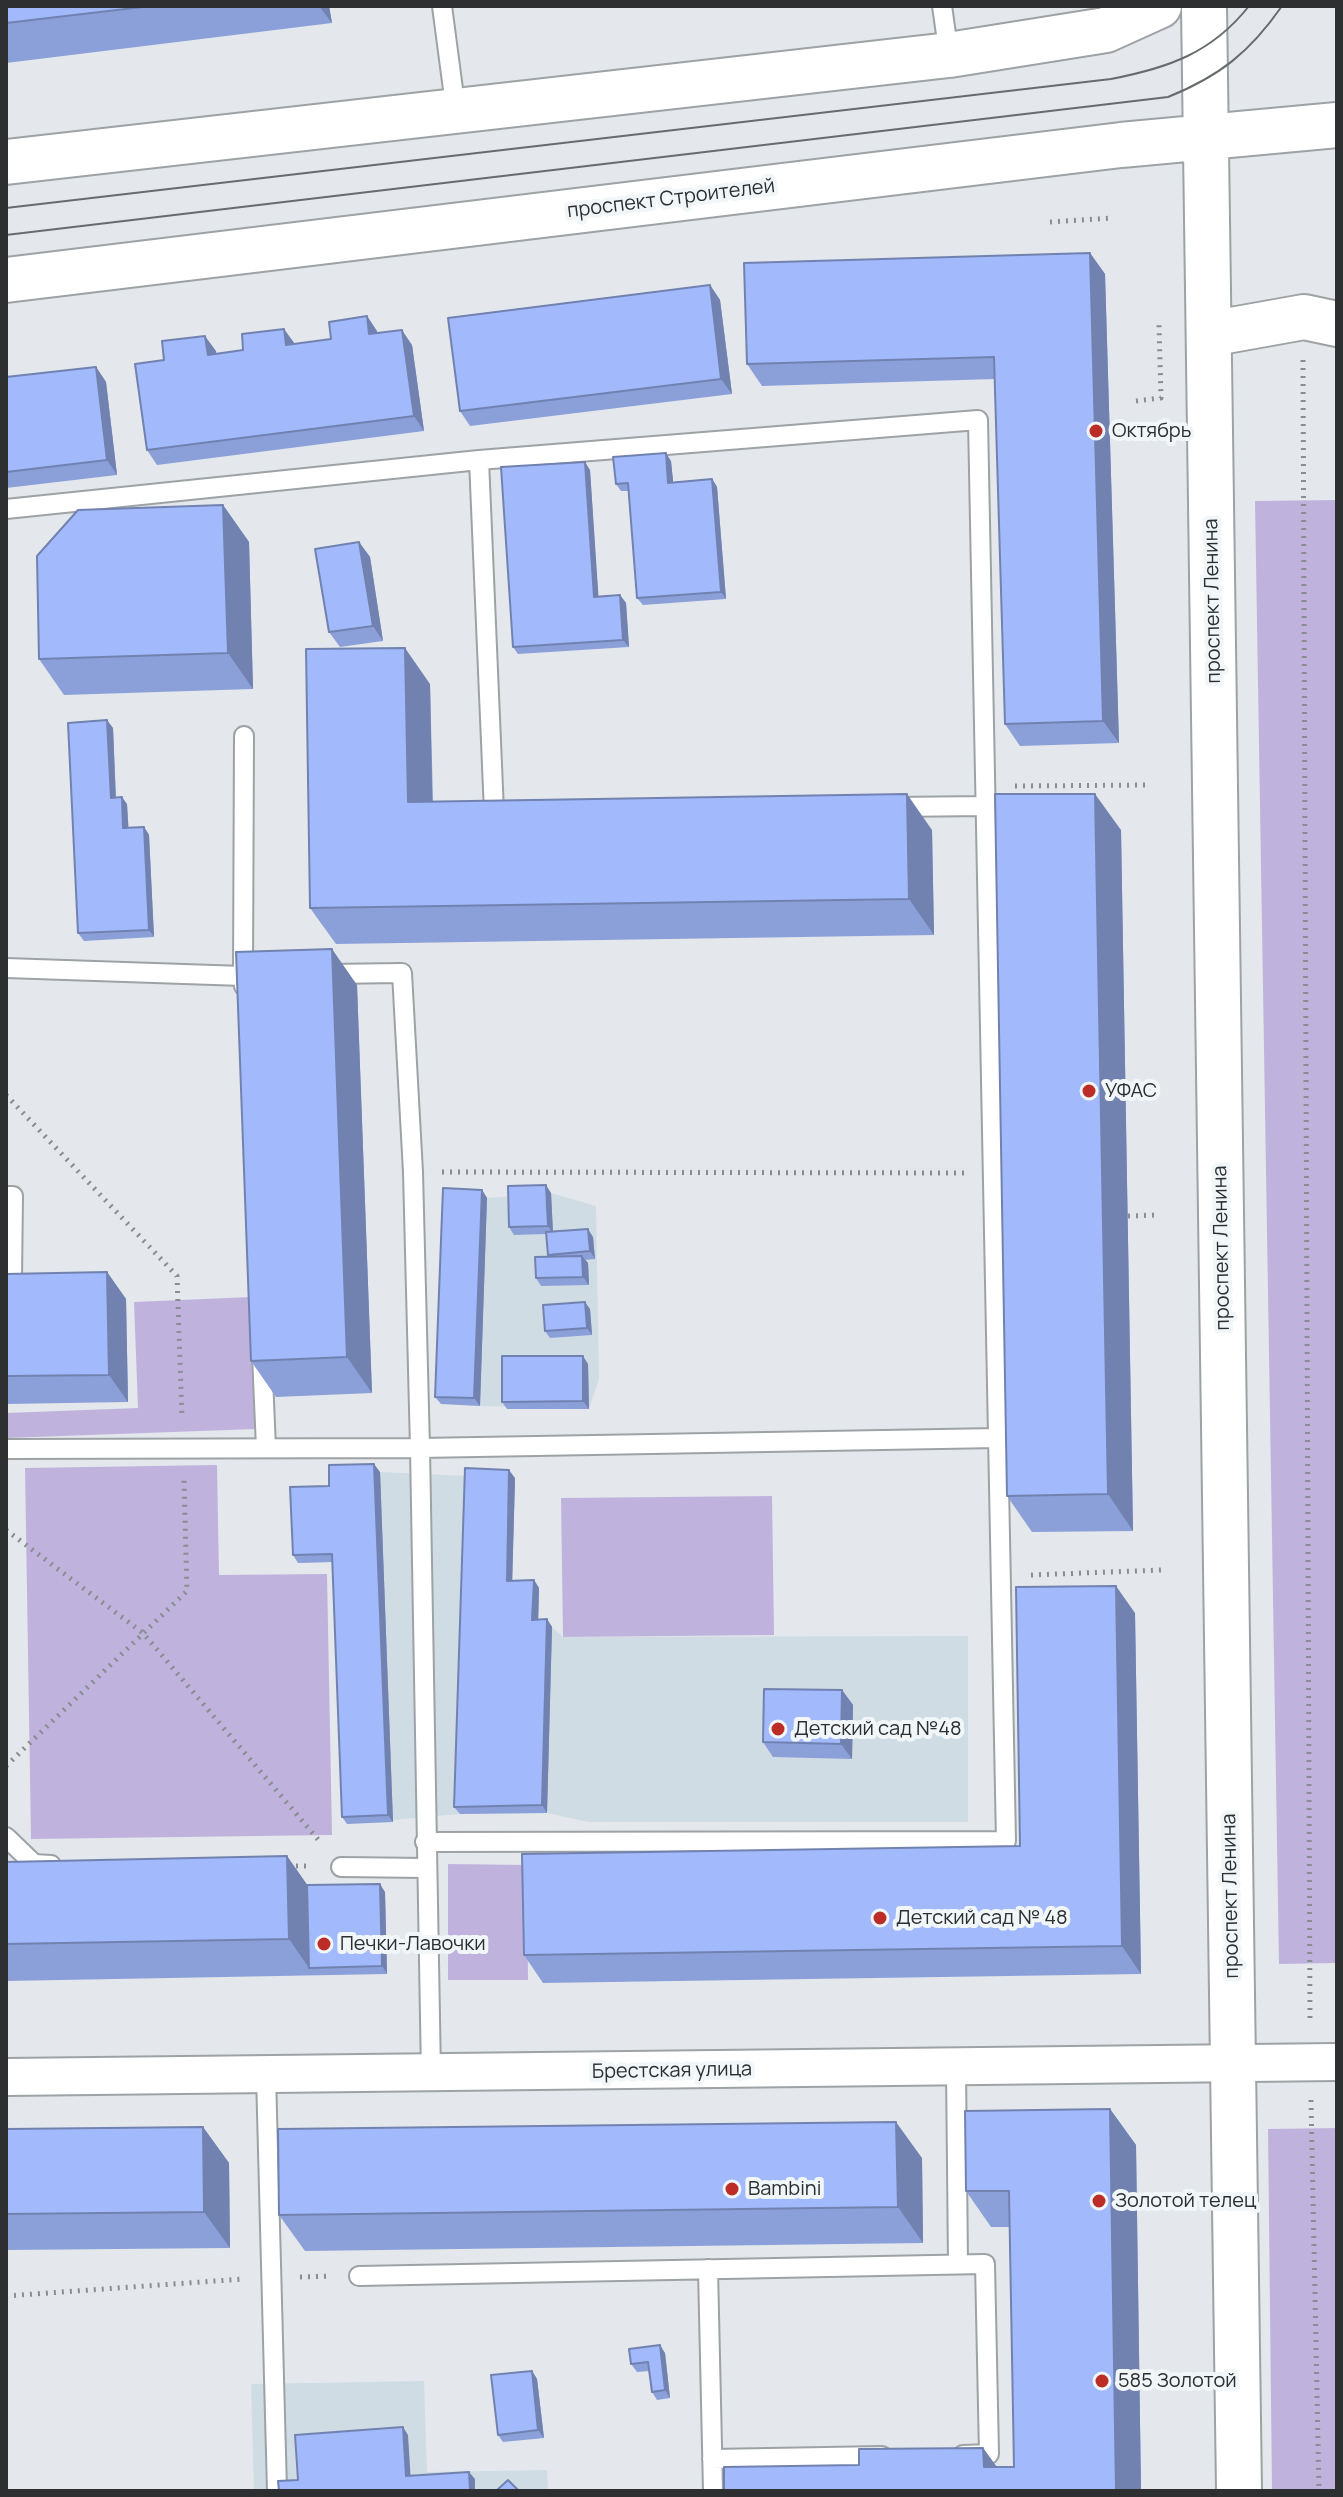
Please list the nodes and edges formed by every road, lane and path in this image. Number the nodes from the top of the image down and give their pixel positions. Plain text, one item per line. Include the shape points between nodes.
1 (442, 6) edge
2 (942, 6) edge
3 (1159, 6) edge
4 (1204, 6) edge
5 (949, 55) junction
6 (456, 112) junction
7 (1337, 125) edge
8 (1207, 139) junction
9 (6, 162) edge
10 (1113, 218) dead end
11 (1050, 222) dead end
12 (6, 280) edge
13 (1337, 324) edge
14 (1159, 325) dead end
15 (1209, 334) junction
16 (1303, 353) dead end
17 (1136, 401) dead end
18 (479, 460) junction
19 (6, 509) edge
20 (244, 736) dead end
21 (1150, 785) dead end
22 (985, 786) junction
23 (985, 806) junction
24 (875, 807) edge
25 (526, 812) edge
26 (6, 968) edge
27 (307, 974) edge
28 (251, 975) junction
29 (245, 1007) edge
30 (413, 1172) junction
31 (993, 1173) junction
32 (6, 1196) edge
33 (1156, 1215) dead end
34 (1128, 1216) dead end
35 (12, 1279) edge
36 (261, 1338) edge
37 (998, 1438) junction
38 (266, 1448) junction
39 (420, 1448) junction
40 (6, 1449) edge
41 (6, 1530) edge
42 (1162, 1570) dead end
43 (1001, 1575) junction
44 (6, 1837) edge
45 (425, 1842) junction
46 (65, 1865) edge
47 (284, 1866) edge
48 (341, 1867) junction
49 (425, 1868) junction
50 (1324, 2062) edge
51 (1233, 2064) junction
52 (956, 2068) junction
53 (431, 2074) junction
54 (266, 2075) junction
55 (6, 2077) edge
56 (958, 2264) junction
57 (708, 2269) junction
58 (359, 2276) joint
59 (271, 2277) junction
60 (6, 2296) edge
61 (943, 2455) edge
62 (897, 2456) edge
63 (712, 2459) junction
64 (277, 2491) edge
65 (713, 2491) edge
66 (1239, 2491) edge
67 (1319, 2491) edge

1 - 6 lane
2 - 5 lane
3 - 5 main road via 1106,30
4 - 8 main road, проспект Ленина
5 - 6 main road
6 - 9 main road
7 - 8 main road, проспект Строителей
8 - 12 main road, проспект Строителей via 1121,145
8 - 15 main road, проспект Ленина
10 - 11 path
13 - 15 main road via 1304,317
14 - 17 path via 1161,398
15 - 51 main road, проспект Ленина
16 - 50 path
18 - 19 lane
18 - 22 lane via 978,420
18 - 25 lane via 494,812
20 - 28 lane
21 - 22 path
22 - 23 lane
23 - 24 lane
23 - 31 lane
26 - 28 lane
27 - 30 lane via 402,973
28 - 29 lane
30 - 31 path
30 - 39 lane
31 - 37 lane
32 - 35 lane via 13,1196
33 - 34 path
36 - 38 lane
37 - 39 lane
37 - 43 lane
38 - 39 lane
38 - 40 lane
39 - 45 lane
41 - 48 path via 143,1633
42 - 43 path
43 - 45 lane via 1006,1841
44 - 46 lane via 34,1864
45 - 49 lane
47 - 48 path
48 - 49 lane
49 - 53 lane
50 - 51 street, Брестская улица
50 - 67 path
51 - 52 street, Брестская улица
51 - 66 main road, проспект Ленина
52 - 53 street, Брестская улица
52 - 56 lane
53 - 54 street, Брестская улица
54 - 55 street, Брестская улица
54 - 59 lane
56 - 57 lane
56 - 61 lane via 985,2264 989,2454
57 - 58 lane
57 - 63 lane
58 - 59 path
59 - 60 path
59 - 64 lane
62 - 63 lane
63 - 65 lane

